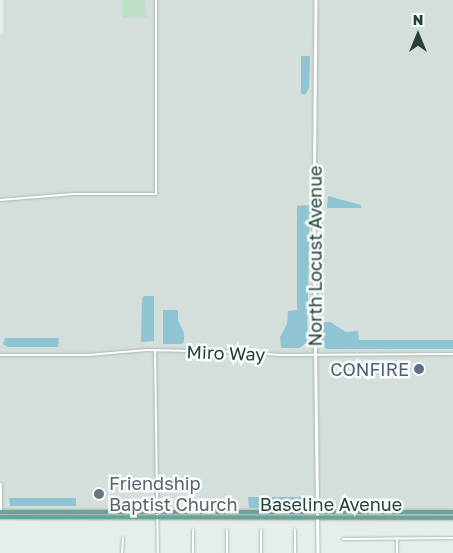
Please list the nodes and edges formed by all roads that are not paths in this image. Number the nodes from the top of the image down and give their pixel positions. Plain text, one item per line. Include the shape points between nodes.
1 (156, 0) edge
2 (316, 0) edge
3 (0, 200) edge
4 (155, 350) junction
5 (453, 354) edge
6 (0, 355) edge
7 (316, 355) junction
8 (0, 484) edge
9 (0, 512) edge
10 (318, 512) junction
11 (453, 512) edge
12 (158, 515) junction
13 (0, 518) edge
14 (318, 518) junction
15 (453, 518) edge
16 (193, 530) dead end
17 (227, 530) dead end
18 (261, 530) dead end
19 (295, 530) dead end
20 (123, 538) dead end
21 (397, 538) junction
22 (453, 538) edge
23 (343, 539) dead end
24 (122, 553) edge
25 (158, 553) edge
26 (193, 553) edge
27 (227, 553) edge
28 (261, 553) edge
29 (295, 553) edge
30 (318, 553) edge
31 (397, 553) edge

1 - 3 street via 156,194 73,194
2 - 7 street, North Locust Avenue
4 - 6 street, Miro Way via 88,355
4 - 7 street, Miro Way
4 - 12 street
5 - 7 street, Miro Way
7 - 10 street, North Locust Avenue
8 - 9 main road
9 - 12 main road
10 - 11 main road
10 - 12 main road
10 - 14 street, North Locust Avenue
12 - 13 main road, Baseline Avenue
12 - 14 main road, Baseline Avenue
12 - 25 street
14 - 15 main road, Baseline Avenue
14 - 30 street, North Locust Avenue
16 - 26 street
17 - 27 street
18 - 28 street
19 - 29 street
20 - 24 street
21 - 22 street
21 - 23 street
21 - 31 street

